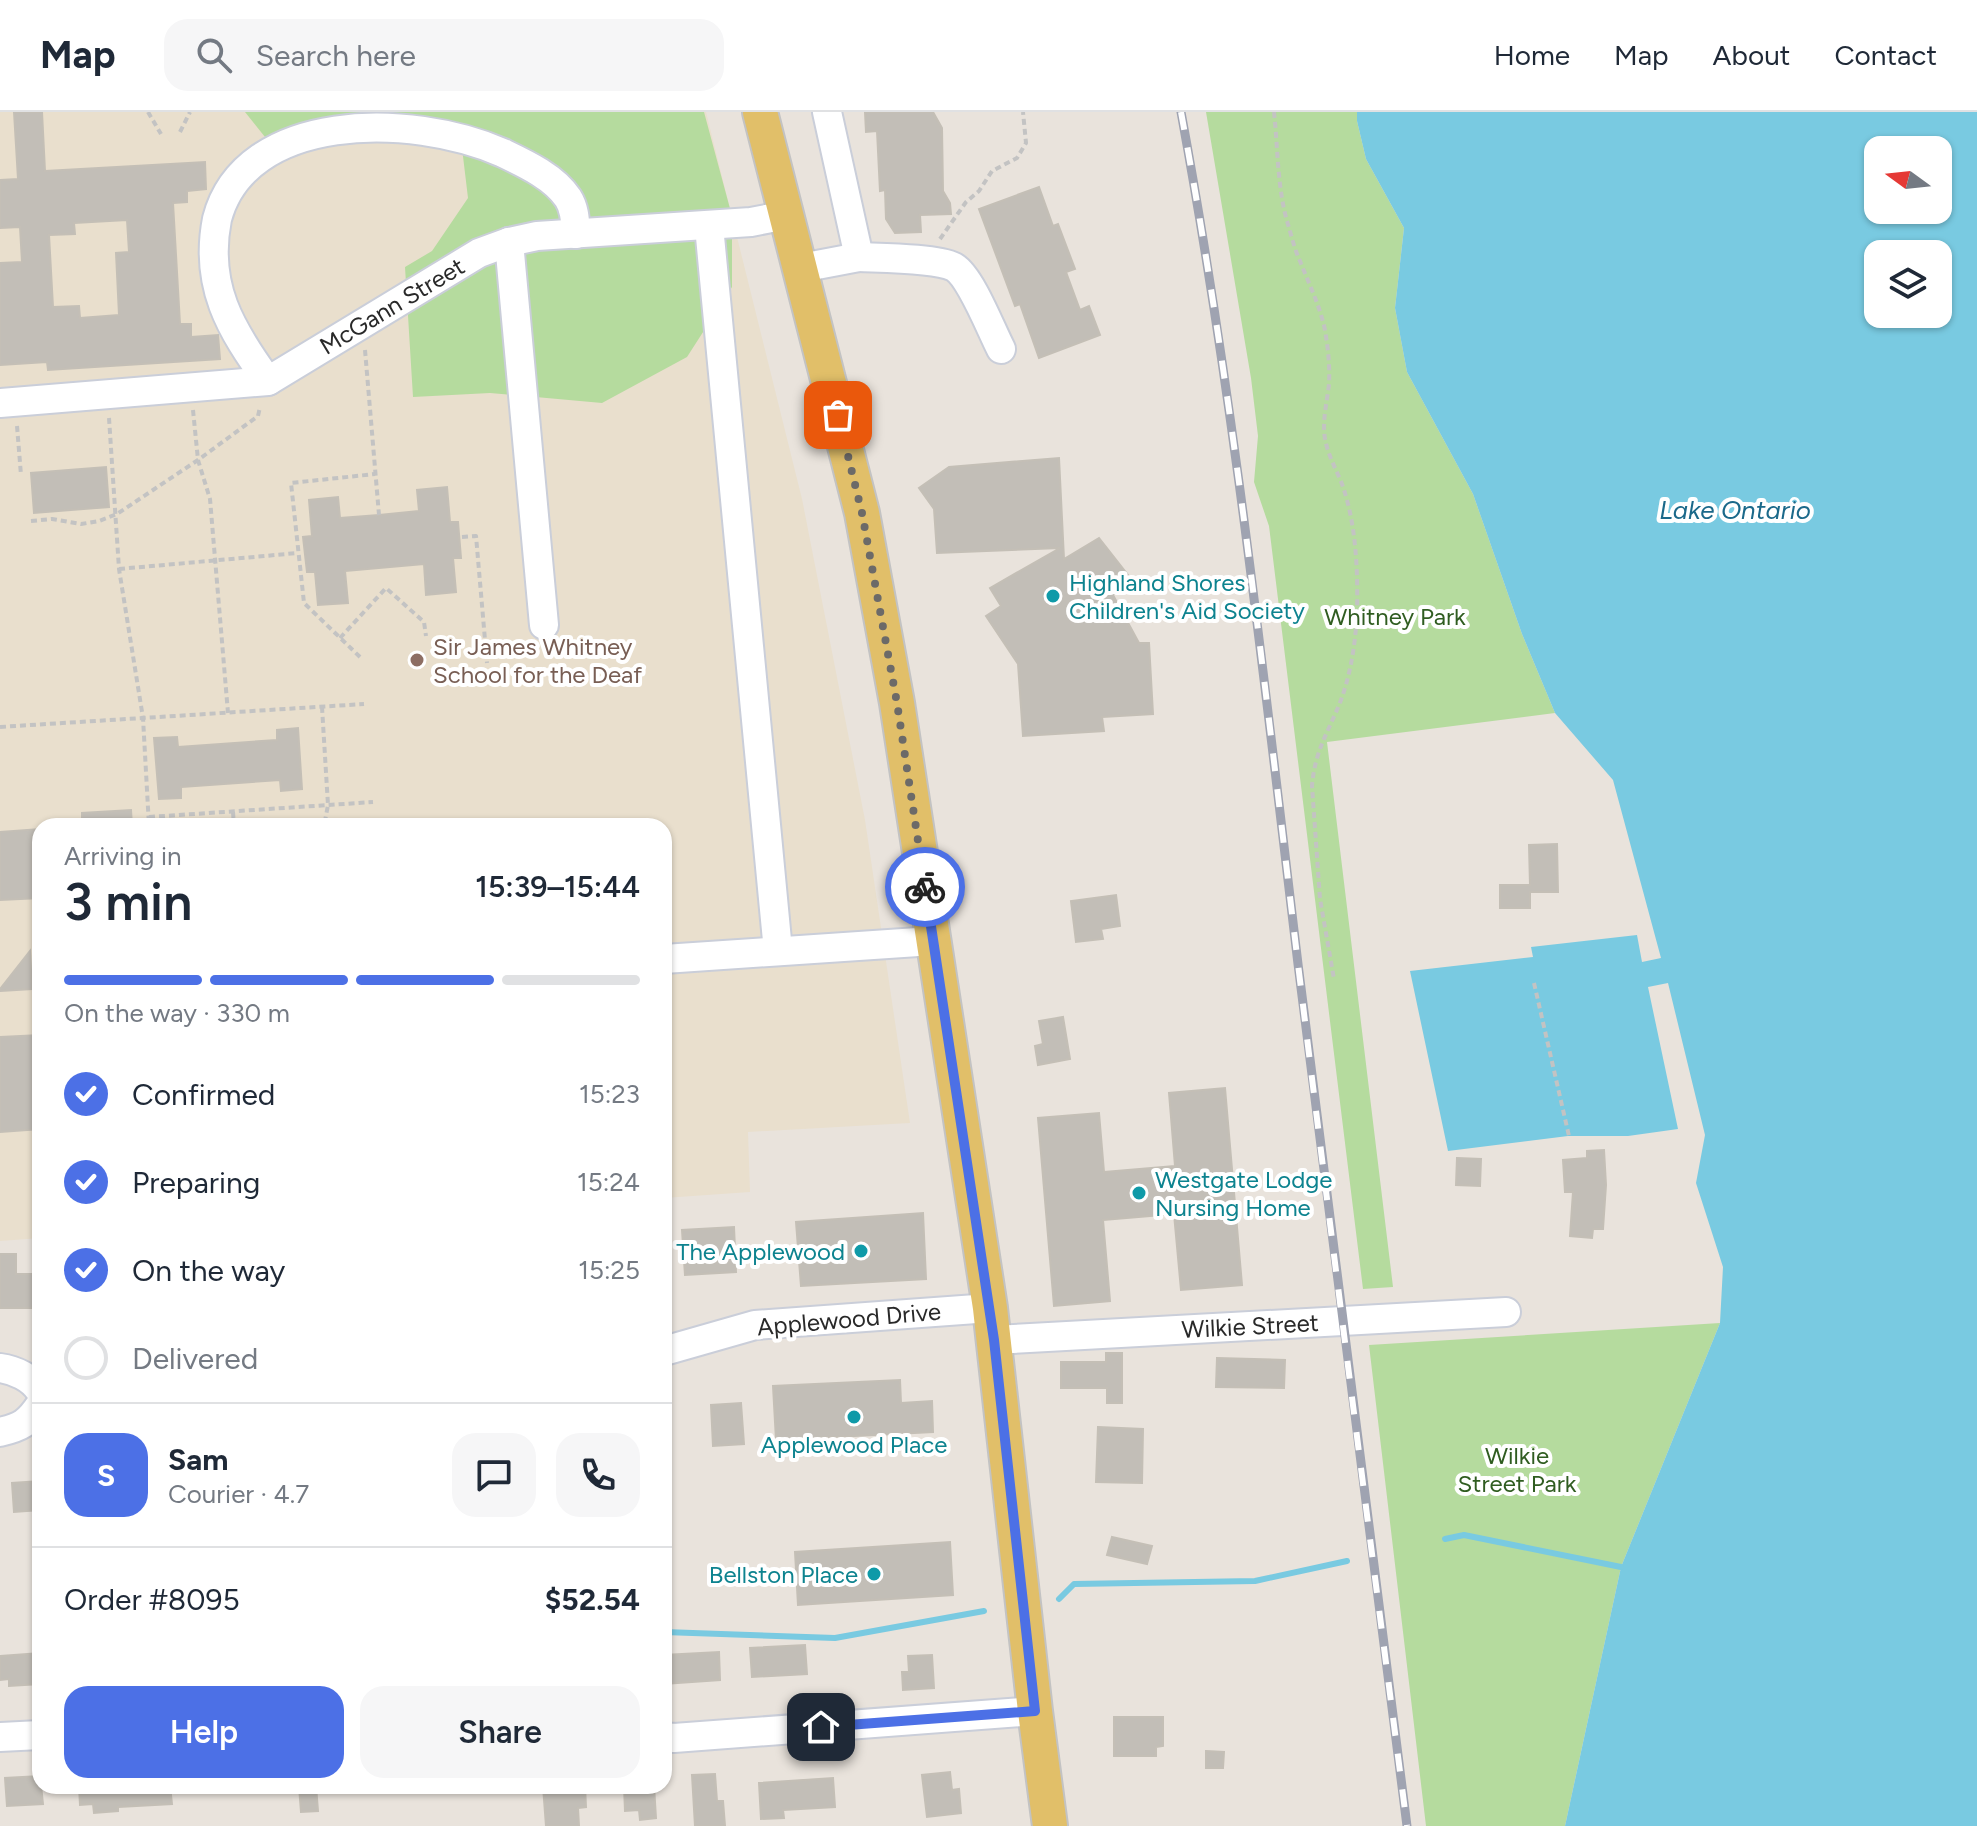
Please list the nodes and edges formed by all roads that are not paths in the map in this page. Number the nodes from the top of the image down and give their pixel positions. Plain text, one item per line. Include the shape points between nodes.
1 (760, 112) edge
2 (827, 112) edge
3 (787, 215) junction
4 (709, 226) junction
5 (576, 234) junction
6 (509, 242) junction
7 (859, 257) junction
8 (801, 268) junction
9 (1001, 349) dead end
10 (268, 381) junction
11 (0, 403) edge
12 (544, 625) dead end
13 (933, 941) junction
14 (778, 951) junction
15 (672, 958) edge
16 (1506, 1312) dead end
17 (992, 1324) junction
18 (672, 1349) edge
19 (0, 1368) edge
20 (32, 1381) edge
21 (32, 1417) edge
22 (0, 1432) edge
23 (1035, 1711) junction
24 (32, 1735) edge
25 (0, 1737) edge
26 (672, 1738) edge
27 (1050, 1826) edge

1 - 3 main road
2 - 7 street
3 - 4 street, McGann Street
3 - 8 main road
4 - 5 street, McGann Street
4 - 14 street
5 - 6 street, McGann Street
5 - 10 street via 575,215 556,185 486,145 393,120 344,116 304,122 275,134 250,154 231,180 220,206 213,265 229,322
6 - 10 street, McGann Street via 479,253
6 - 12 street
7 - 8 street
7 - 9 street via 953,266 966,278
8 - 13 main road via 862,513
10 - 11 street, McGann Street
13 - 14 street
13 - 17 main road
14 - 15 street
16 - 17 street, Wilkie Street
17 - 18 street, Applewood Drive via 755,1325
17 - 23 main road
19 - 20 street
21 - 22 street
23 - 26 street
23 - 27 main road
24 - 25 street

